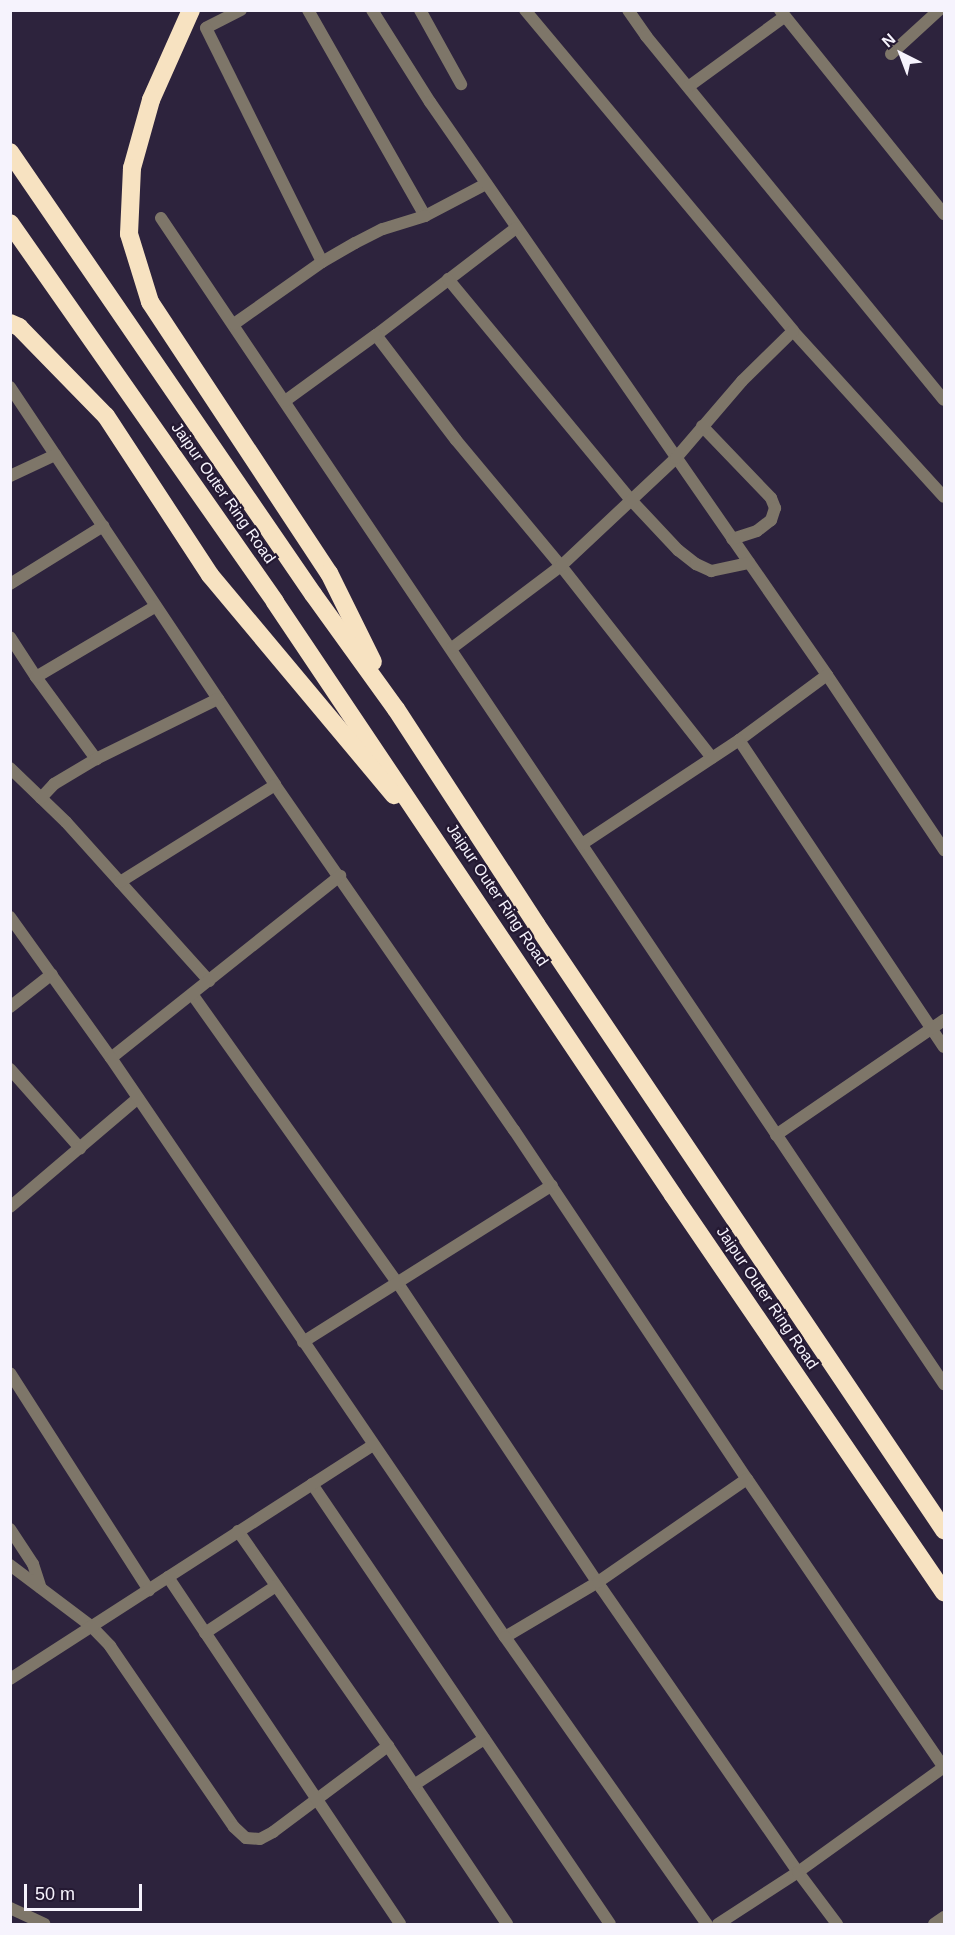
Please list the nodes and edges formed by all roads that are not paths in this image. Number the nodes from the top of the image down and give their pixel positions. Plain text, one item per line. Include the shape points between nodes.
1 (191, 10) edge
2 (241, 10) edge
3 (308, 10) edge
4 (372, 10) edge
5 (420, 10) edge
6 (525, 10) edge
7 (628, 10) edge
8 (939, 10) edge
9 (782, 14) edge
10 (891, 54) dead end
11 (461, 84) dead end
12 (688, 87) junction
13 (10, 152) edge
14 (486, 184) junction
15 (945, 214) edge
16 (425, 216) junction
17 (161, 218) dead end
18 (10, 223) edge
19 (516, 228) junction
20 (322, 262) junction
21 (448, 279) junction
22 (10, 323) edge
23 (234, 324) junction
24 (793, 331) junction
25 (376, 335) junction
26 (10, 387) edge
27 (945, 400) edge
28 (285, 401) junction
29 (702, 426) junction
30 (54, 455) junction
31 (676, 458) junction
32 (10, 476) edge
33 (945, 497) edge
34 (631, 500) junction
35 (103, 526) junction
36 (732, 539) junction
37 (749, 563) junction
38 (561, 566) junction
39 (10, 584) edge
40 (156, 606) junction
41 (10, 637) edge
42 (452, 648) junction
43 (827, 675) junction
44 (36, 677) junction
45 (218, 699) junction
46 (396, 709) junction
47 (739, 740) junction
48 (712, 758) junction
49 (96, 759) junction
50 (10, 768) edge
51 (275, 784) junction
52 (41, 798) junction
53 (582, 844) junction
54 (945, 850) edge
55 (452, 863) junction
56 (340, 876) junction
57 (120, 882) junction
58 (10, 917) edge
59 (52, 974) junction
60 (209, 981) junction
61 (192, 994) junction
62 (10, 1007) edge
63 (945, 1020) edge
64 (932, 1027) junction
65 (945, 1047) edge
66 (111, 1058) junction
67 (10, 1069) edge
68 (138, 1098) junction
69 (776, 1135) junction
70 (80, 1148) junction
71 (552, 1185) junction
72 (11, 1205) edge
73 (397, 1282) junction
74 (303, 1342) junction
75 (10, 1373) edge
76 (945, 1384) edge
77 (373, 1445) junction
78 (747, 1479) junction
79 (312, 1484) junction
80 (10, 1529) edge
81 (945, 1530) edge
82 (238, 1531) junction
83 (10, 1565) edge
84 (168, 1577) junction
85 (597, 1582) junction
86 (276, 1586) junction
87 (41, 1588) junction
88 (149, 1590) junction
89 (945, 1593) edge
90 (91, 1626) junction
91 (205, 1633) junction
92 (505, 1637) junction
93 (10, 1679) edge
94 (484, 1738) junction
95 (388, 1746) junction
96 (944, 1768) edge
97 (414, 1785) junction
98 (317, 1800) junction
99 (798, 1872) junction
100 (10, 1908) edge
101 (945, 1917) edge
102 (45, 1924) edge
103 (400, 1924) edge
104 (507, 1924) edge
105 (610, 1924) edge
106 (707, 1924) edge
107 (718, 1924) edge
108 (837, 1924) edge
109 (934, 1924) edge

1 - 46 highway via 151,100 132,168 129,234 150,302 329,573
2 - 20 street via 206,28
3 - 16 street
4 - 14 street
5 - 11 street
6 - 24 street
7 - 12 street
8 - 10 street
9 - 12 street
9 - 15 street
12 - 27 street
13 - 46 highway
14 - 16 street
14 - 19 street
16 - 20 street via 383,229
17 - 23 street
18 - 55 highway, Jaipur Outer Ring Road
19 - 21 street
19 - 31 street
20 - 23 street
21 - 25 street
21 - 34 street
22 - 55 highway via 19,327 106,416 210,574
23 - 28 street
24 - 29 street
24 - 33 street
25 - 28 street
25 - 38 street via 456,440
26 - 30 street
28 - 42 street
29 - 31 street
29 - 36 street via 771,498 774,508 771,520 757,531
30 - 32 street
30 - 35 street
31 - 34 street
31 - 36 street
34 - 37 street via 696,564 711,571
34 - 38 street
35 - 39 street
35 - 40 street
36 - 37 street
37 - 43 street
38 - 42 street
38 - 48 street
40 - 44 street
40 - 45 street
41 - 44 street
42 - 53 street
43 - 47 street
43 - 54 street
44 - 49 street
45 - 49 street
45 - 51 street
46 - 81 highway, Jaipur Outer Ring Road via 704,1175
47 - 48 street
47 - 64 street
48 - 53 street
49 - 52 street via 54,784
50 - 52 street
51 - 56 street
51 - 57 street
52 - 57 street
53 - 69 street
55 - 89 highway, Jaipur Outer Ring Road
56 - 60 street
56 - 71 street
57 - 60 street
58 - 59 street
59 - 62 street
59 - 66 street
60 - 61 street
61 - 66 street
61 - 73 street
63 - 64 street
64 - 65 street
64 - 69 street
66 - 68 street
67 - 70 street
68 - 70 street
68 - 74 street
69 - 76 street
70 - 72 street
71 - 73 street
71 - 78 street
73 - 74 street
73 - 85 street
74 - 77 street
75 - 88 street
77 - 79 street
77 - 92 street
78 - 85 street
78 - 96 street
79 - 82 street
79 - 94 street
80 - 87 street via 33,1564
82 - 84 street
82 - 86 street
83 - 87 street
84 - 88 street
84 - 91 street
85 - 92 street
85 - 99 street
86 - 91 street
86 - 95 street
87 - 90 street
88 - 90 street
90 - 93 street
90 - 98 street via 133,1677 234,1827 246,1838 260,1839
91 - 98 street
92 - 106 street
94 - 97 street
94 - 105 street
95 - 97 street
95 - 98 street
96 - 99 street
97 - 104 street
98 - 103 street
99 - 107 street
99 - 108 street
100 - 102 street
101 - 109 street

